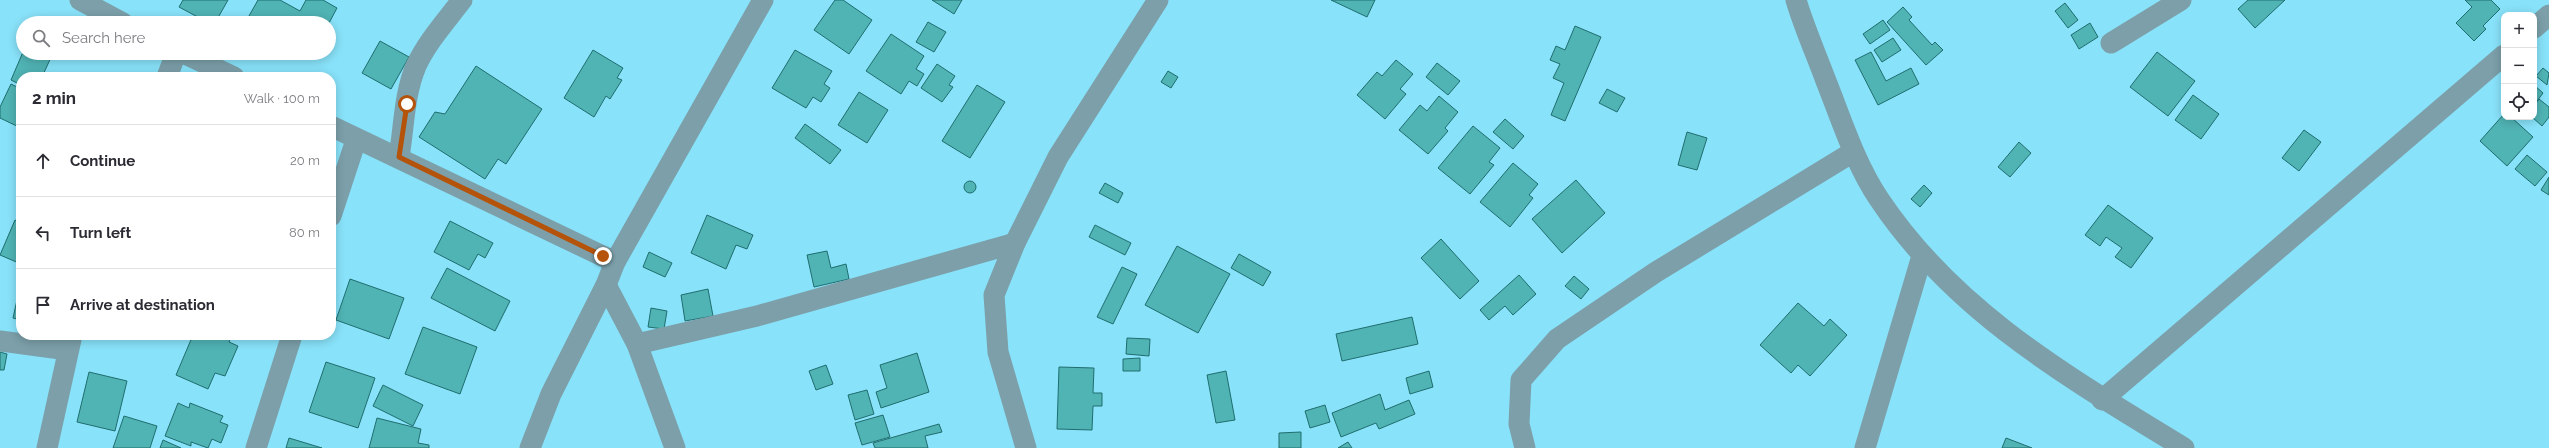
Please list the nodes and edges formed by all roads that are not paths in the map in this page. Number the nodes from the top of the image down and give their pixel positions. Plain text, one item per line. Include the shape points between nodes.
1 (80, 0) edge
2 (462, 0) edge
3 (763, 0) edge
4 (1158, 0) edge
5 (1796, 0) edge
6 (2181, 0) edge
7 (2549, 15) edge
8 (110, 16) edge
9 (2537, 25) edge
10 (2111, 43) dead end
11 (2501, 58) edge
12 (173, 60) edge
13 (198, 60) edge
14 (169, 72) edge
15 (223, 72) edge
16 (336, 129) edge
17 (356, 140) junction
18 (1853, 152) junction
19 (399, 157) junction
20 (336, 201) edge
21 (1015, 243) junction
22 (1922, 256) junction
23 (615, 262) junction
24 (606, 285) junction
25 (290, 340) edge
26 (0, 341) edge
27 (70, 342) edge
28 (637, 344) junction
29 (2102, 400) junction
30 (47, 448) edge
31 (256, 448) edge
32 (530, 448) edge
33 (675, 448) edge
34 (1026, 448) edge
35 (1525, 448) edge
36 (1865, 448) edge
37 (2184, 448) edge

1 - 8 street
2 - 19 street via 430,42 416,67 409,91
3 - 23 street
4 - 21 street via 1058,157
5 - 18 street
6 - 10 street
7 - 9 street
11 - 29 street
12 - 14 street
13 - 15 street
16 - 17 street
17 - 19 street
17 - 20 street
18 - 22 street via 1878,198
18 - 35 street via 1656,272 1557,339 1521,380 1519,424
19 - 23 street
21 - 28 street via 757,316
21 - 34 street via 994,296 998,352
22 - 29 street via 1971,302 2031,352
22 - 36 street
23 - 24 street
24 - 28 street
24 - 32 street via 552,394
25 - 31 street
26 - 27 street
27 - 30 street
28 - 33 street
29 - 37 street

